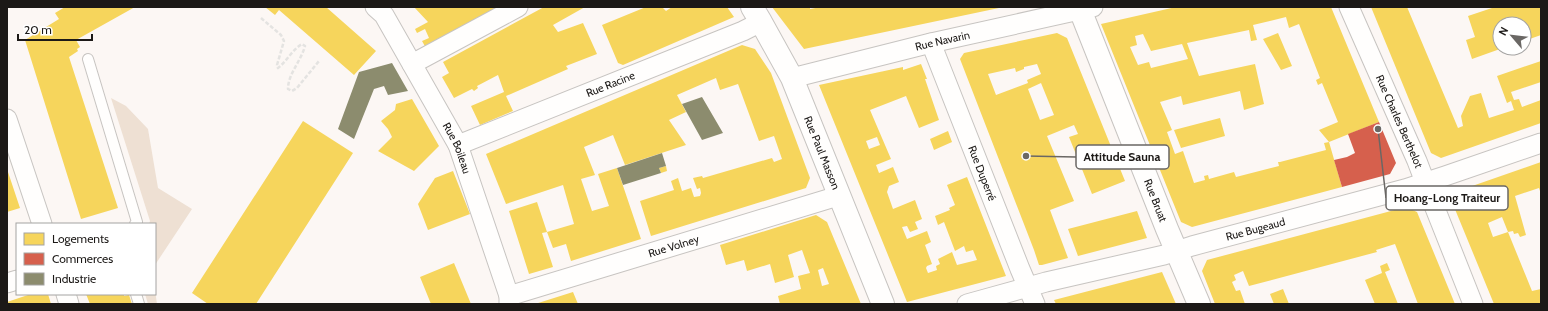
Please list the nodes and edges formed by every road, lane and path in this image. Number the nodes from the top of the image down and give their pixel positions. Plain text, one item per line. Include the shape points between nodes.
1 (375, 7) edge
2 (518, 7) edge
3 (1349, 7) edge
4 (1084, 8) edge
5 (756, 14) edge
6 (261, 18) dead end
7 (931, 43) junction
8 (88, 59) dead end
9 (319, 61) dead end
10 (412, 64) junction
11 (792, 78) junction
12 (7, 118) edge
13 (1541, 143) edge
14 (458, 145) junction
15 (1425, 182) junction
16 (838, 196) junction
17 (42, 223) edge
18 (136, 223) edge
19 (1177, 251) junction
20 (1032, 296) edge
21 (509, 300) edge
22 (883, 304) edge
23 (968, 304) edge
24 (1199, 304) edge
25 (1473, 304) edge

1 - 10 street, Rue Boileau via 384,15
2 - 10 street
3 - 15 street, Rue Charles Berthelot
4 - 7 street, Rue Navarin
4 - 19 street, Rue Bruat
5 - 11 street, Rue Paul Masson
5 - 14 street, Rue Racine via 743,31
6 - 9 path via 281,34 284,41 276,65 278,68 298,47 302,44 305,46 288,81 288,89 292,91 297,88
7 - 11 street, Rue Navarin
7 - 20 street, Rue Duperré
8 - 18 lane
10 - 14 street, Rue Boileau
11 - 16 street, Rue Paul Masson
12 - 17 street
13 - 15 street, Rue Bugeaud
14 - 21 street, Rue Boileau
15 - 19 street, Rue Bugeaud
15 - 25 street, Rue Charles Berthelot
16 - 21 street, Rue Volney
16 - 22 street, Rue Paul Masson
19 - 20 street, Rue Bugeaud
19 - 24 street, Rue Bruat
20 - 23 street, Rue Bugeaud

